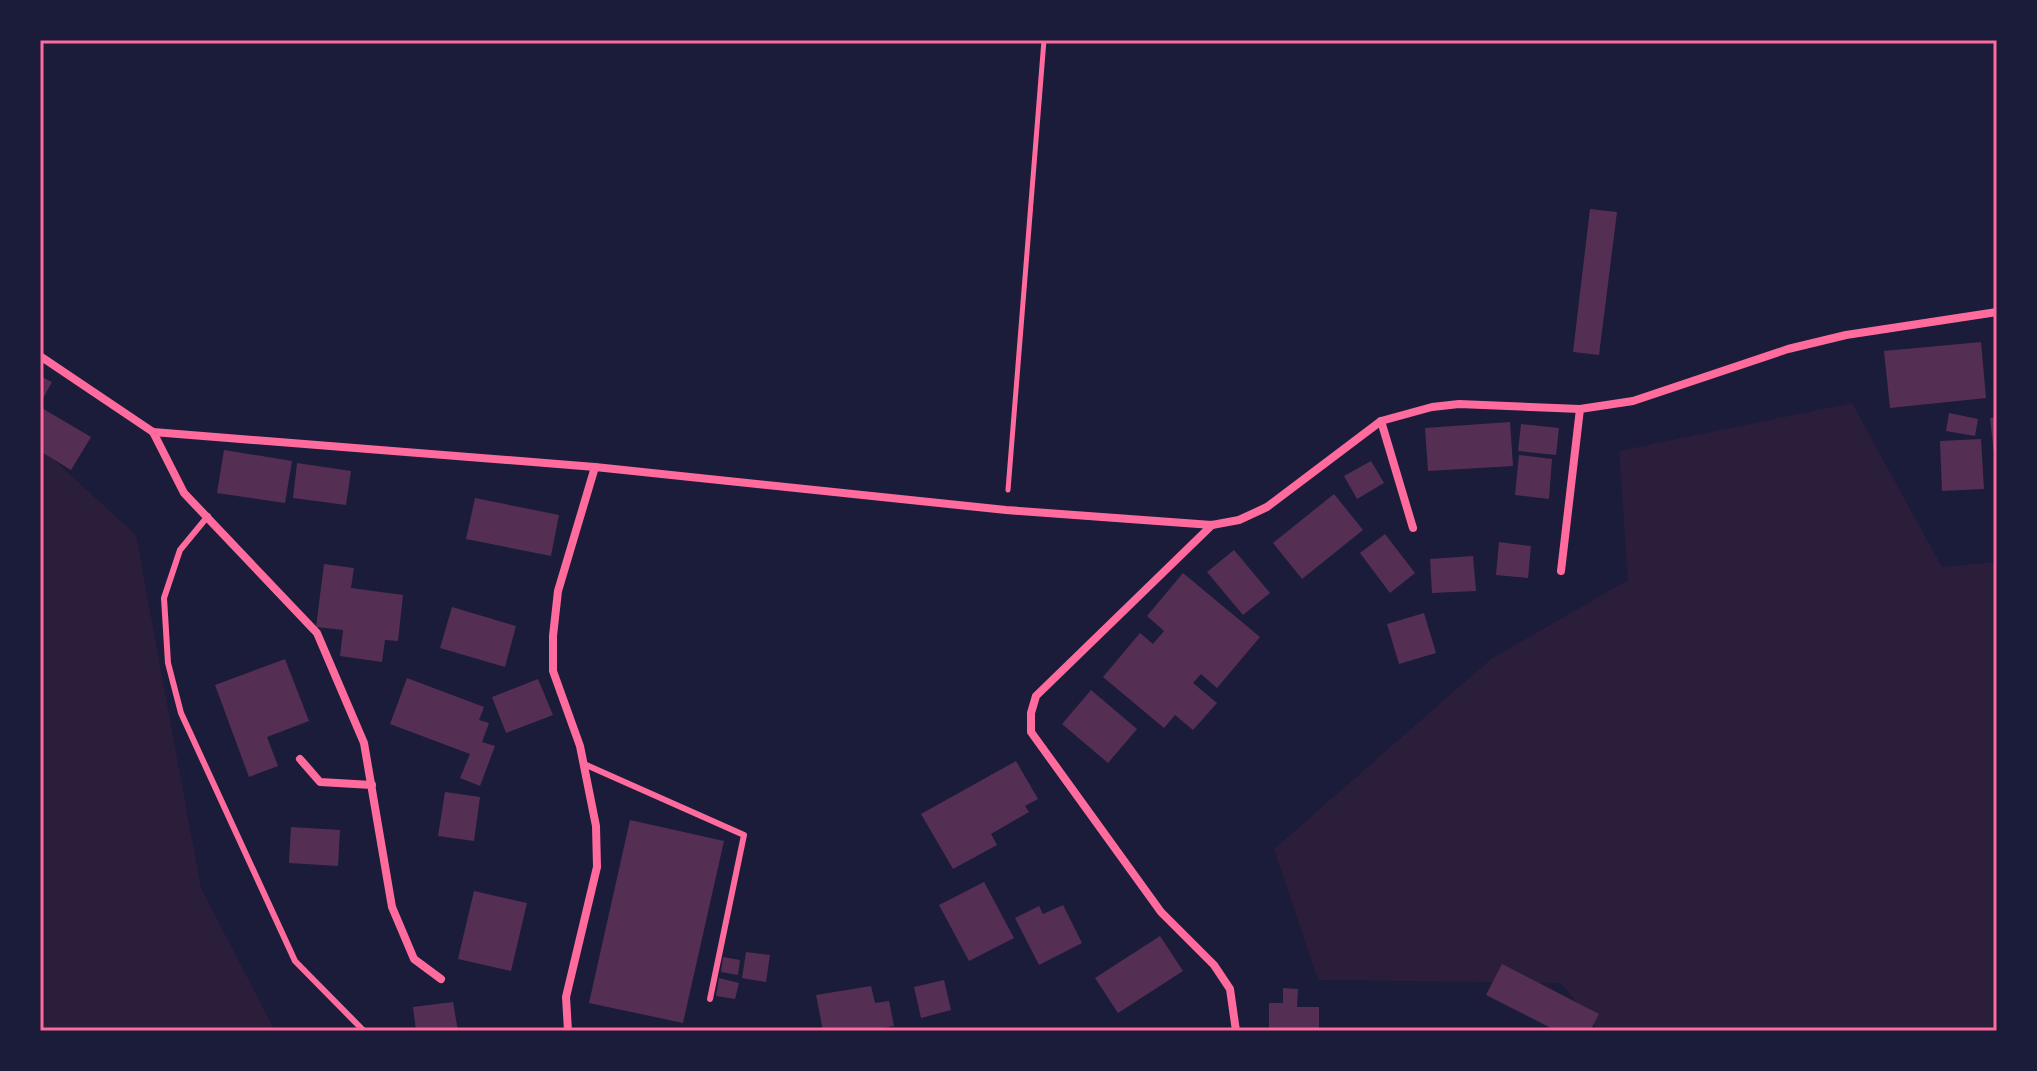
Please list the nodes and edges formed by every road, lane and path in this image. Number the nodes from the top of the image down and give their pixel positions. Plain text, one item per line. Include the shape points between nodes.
1 (1044, 40) edge
2 (1997, 312) edge
3 (40, 356) edge
4 (1580, 409) junction
5 (1381, 421) junction
6 (153, 432) junction
7 (595, 467) junction
8 (1006, 510) junction
9 (208, 516) junction
10 (1212, 525) junction
11 (1413, 528) dead end
12 (1561, 571) dead end
13 (300, 759) dead end
14 (584, 764) junction
15 (372, 785) junction
16 (441, 979) dead end
17 (710, 999) dead end
18 (364, 1031) edge
19 (568, 1031) edge
20 (1236, 1031) edge

1 - 8 path
2 - 4 street via 1846,335 1633,401
3 - 6 street
4 - 5 street via 1459,404
4 - 12 street
5 - 10 street via 1267,507
5 - 11 street
6 - 7 street
6 - 9 street via 184,493
7 - 8 street
7 - 14 street via 558,591 553,636 553,671
8 - 10 street
9 - 15 street via 317,633 364,743
9 - 18 lane via 180,550 164,598 168,663 181,713 295,961
10 - 20 street via 1036,696 1031,732 1161,912 1214,965 1230,989
13 - 15 street via 320,782
14 - 17 lane via 744,835
14 - 19 street via 596,826 597,867 566,997
15 - 16 street via 392,907 414,959

